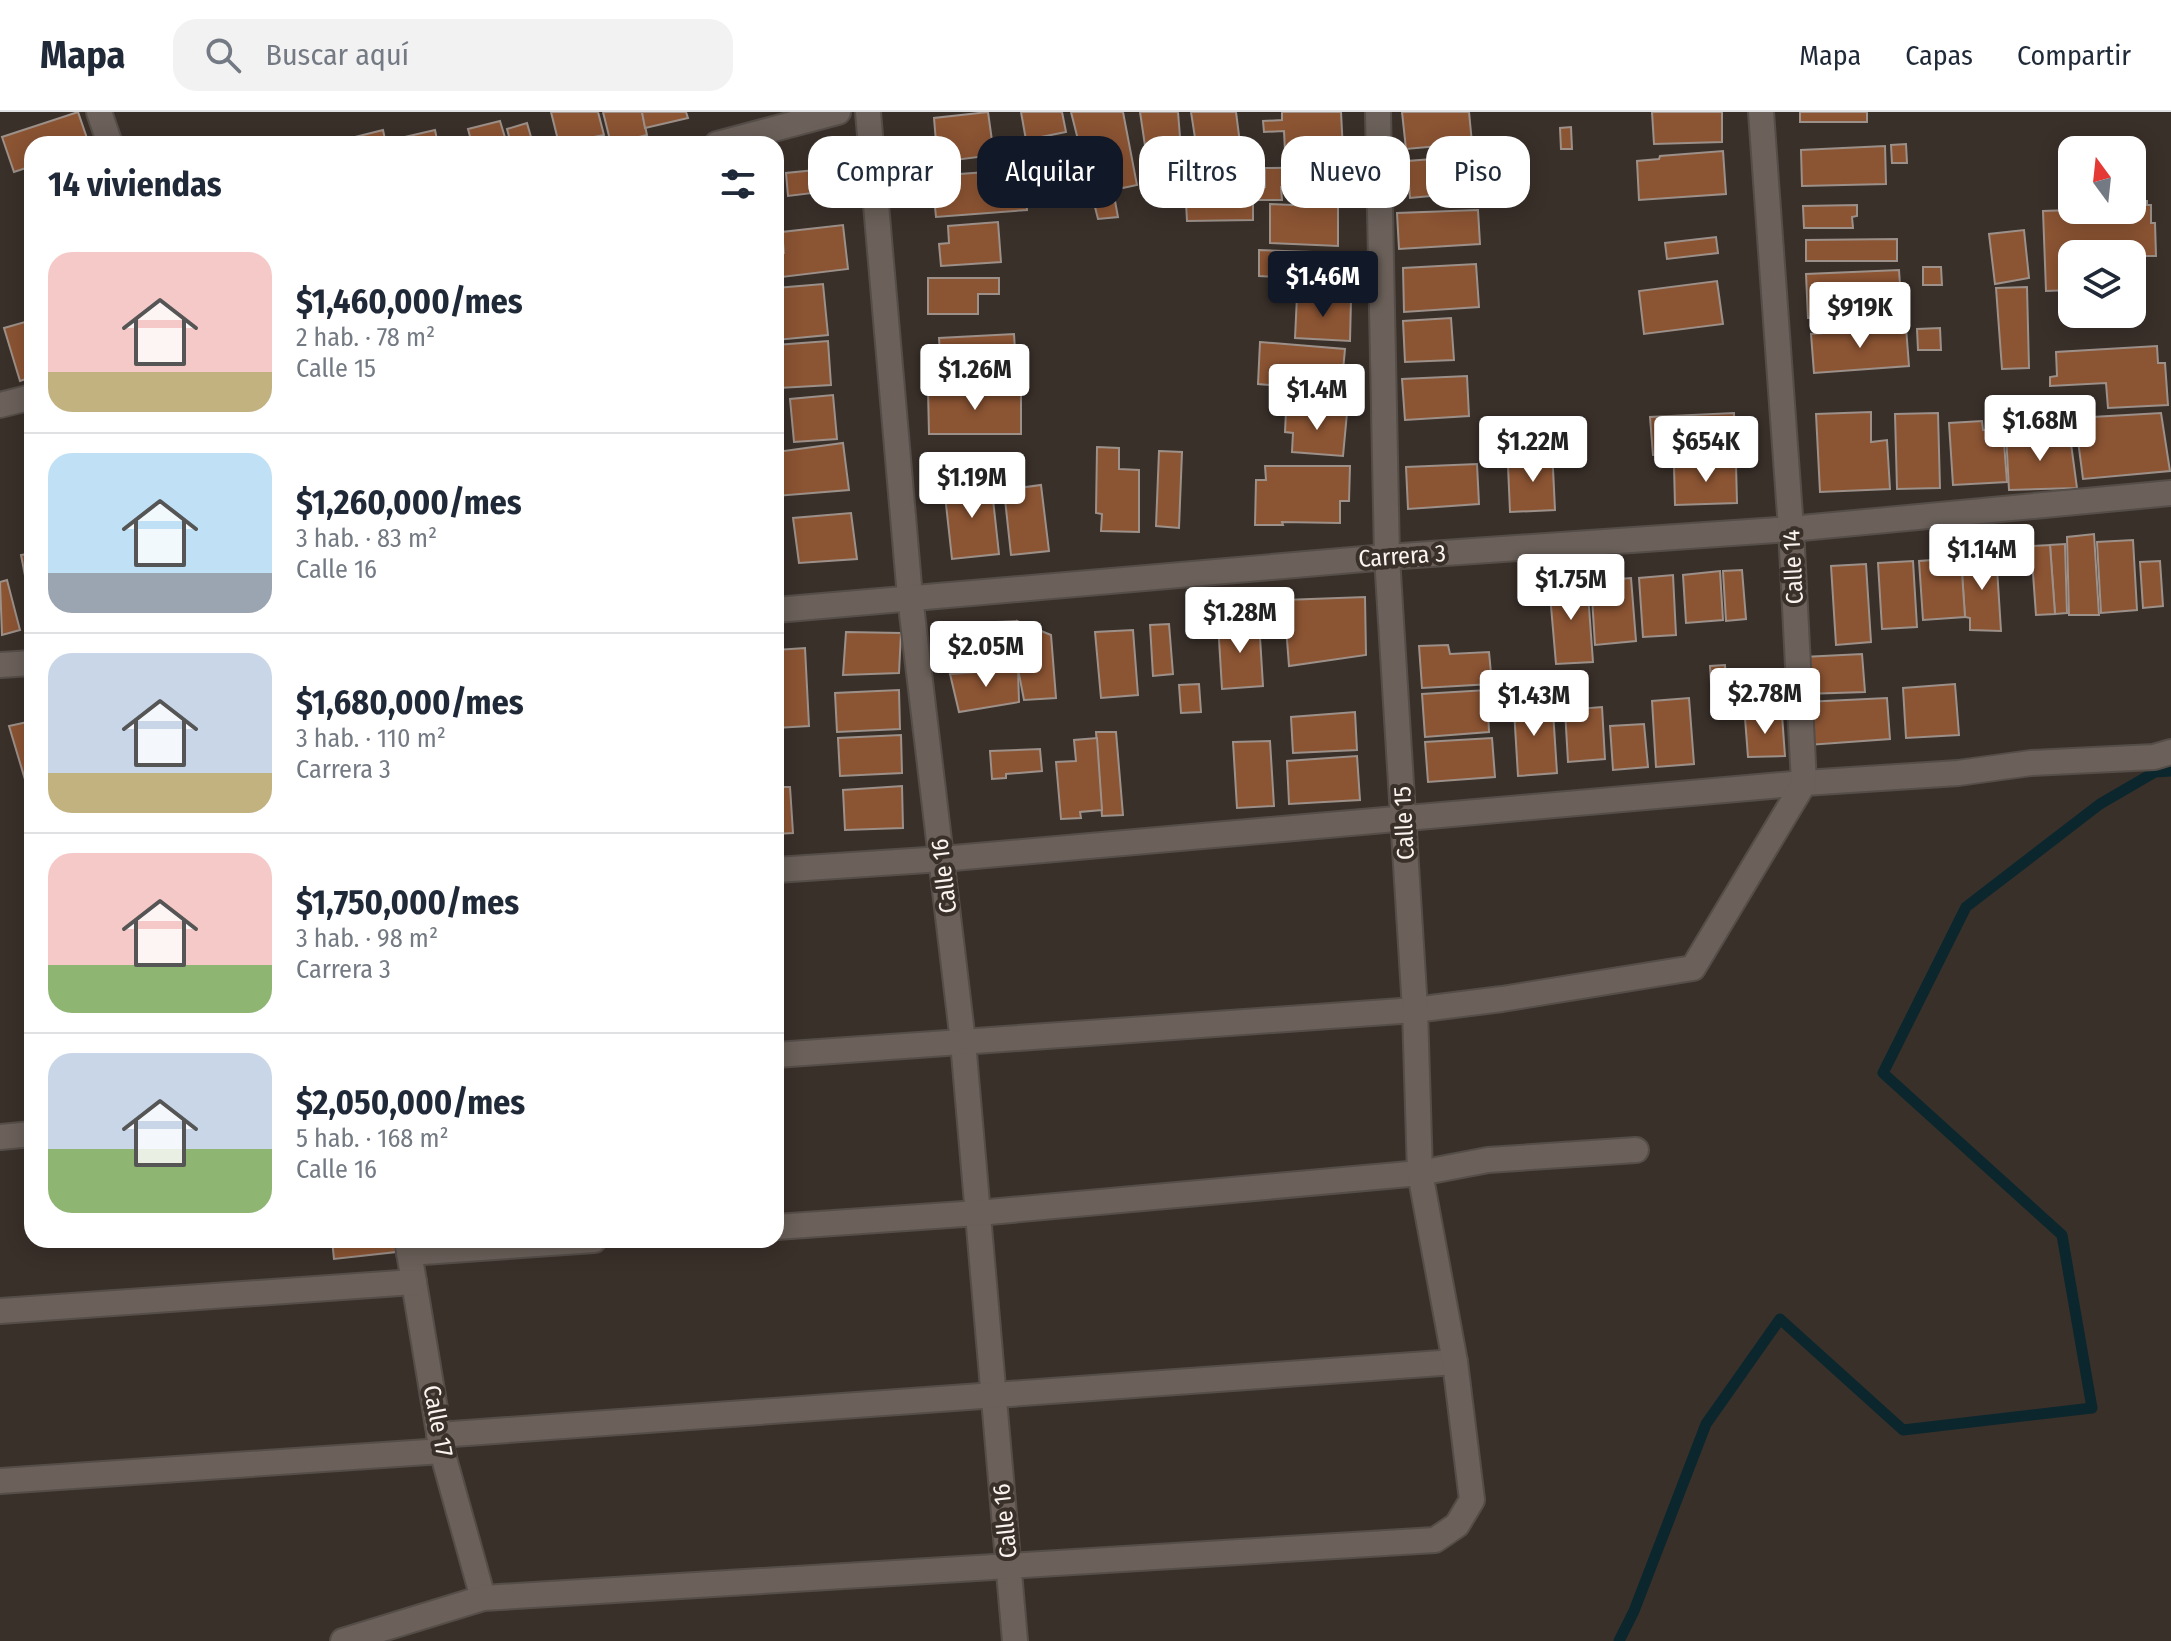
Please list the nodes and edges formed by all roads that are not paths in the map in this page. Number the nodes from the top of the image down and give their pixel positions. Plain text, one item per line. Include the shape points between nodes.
1 (99, 112) edge
2 (838, 112) edge
3 (868, 112) edge
4 (1378, 112) edge
5 (1761, 112) edge
6 (107, 136) edge
7 (747, 136) edge
8 (24, 399) edge
9 (0, 405) edge
10 (2171, 493) edge
11 (1791, 529) junction
12 (1387, 557) junction
13 (910, 597) junction
14 (784, 609) edge
15 (24, 664) edge
16 (0, 665) edge
17 (2171, 752) edge
18 (1804, 783) junction
19 (1405, 818) junction
20 (942, 859) junction
21 (784, 869) edge
22 (1415, 1010) junction
23 (963, 1042) junction
24 (784, 1054) edge
25 (24, 1135) edge
26 (0, 1137) edge
27 (1636, 1150) dead end
28 (1420, 1173) junction
29 (978, 1213) junction
30 (784, 1226) edge
31 (408, 1248) edge
32 (414, 1282) junction
33 (0, 1311) edge
34 (1455, 1362) junction
35 (992, 1394) junction
36 (441, 1443) junction
37 (0, 1481) edge
38 (1010, 1565) junction
39 (483, 1598) junction
40 (343, 1641) edge
41 (1015, 1641) edge

1 - 6 street
2 - 7 street
3 - 13 street, Calle 16
4 - 12 street, Calle 15
5 - 11 street, Calle 14
8 - 9 street
10 - 11 street, Carrera 3
11 - 12 street, Carrera 3
11 - 18 street, Calle 14
12 - 13 street, Carrera 3
12 - 19 street, Calle 15
13 - 14 street, Carrera 3
13 - 20 street, Calle 16
15 - 16 street
17 - 18 street
18 - 19 street
18 - 22 street via 1693,968
19 - 20 street
19 - 22 street, Calle 15
20 - 21 street
20 - 23 street, Calle 16
22 - 23 street
22 - 28 street, Calle 15
23 - 24 street
23 - 29 street, Calle 16
25 - 26 street
27 - 28 street via 1488,1160
28 - 29 street
28 - 34 street, Calle 15
29 - 30 street
29 - 35 street, Calle 16
31 - 32 street, Calle 17
32 - 33 street
32 - 36 street, Calle 17
34 - 35 street
34 - 38 street, Calle 15 via 1472,1500 1457,1525 1435,1540
35 - 36 street
35 - 38 street, Calle 16
36 - 37 street
36 - 39 street, Calle 17
38 - 39 street
38 - 41 street, Calle 16
39 - 40 street

